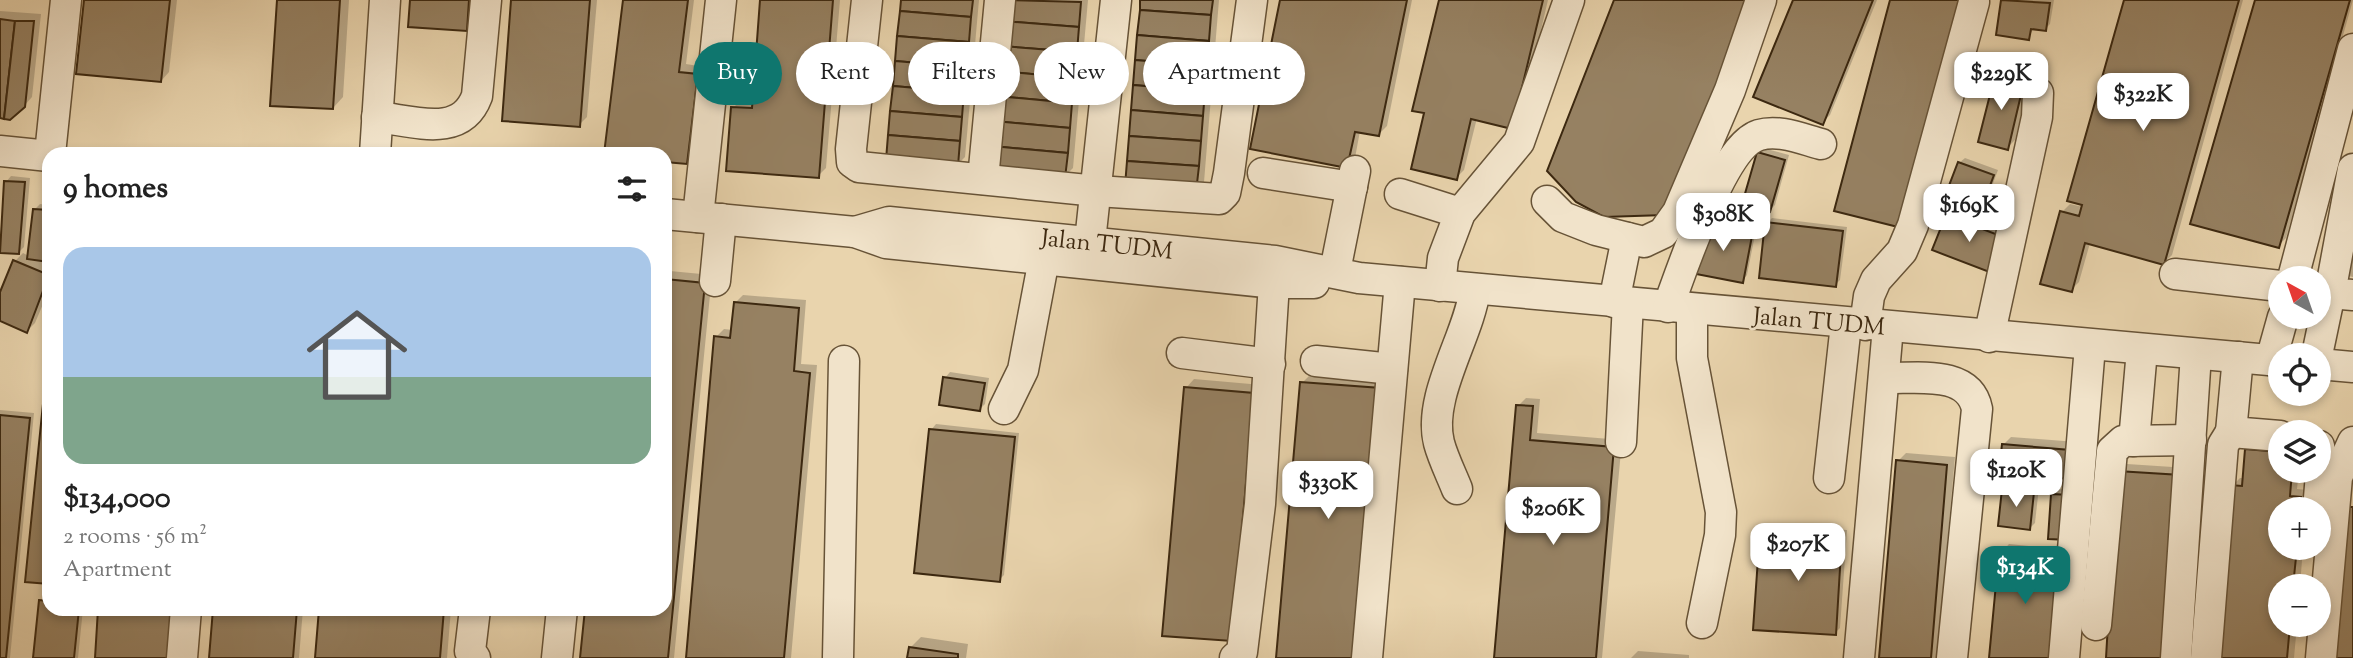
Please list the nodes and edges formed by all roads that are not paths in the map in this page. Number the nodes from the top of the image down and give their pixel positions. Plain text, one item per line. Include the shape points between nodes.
1 (66, 0) edge
2 (385, 0) edge
3 (486, 0) edge
4 (721, 0) edge
5 (867, 0) edge
6 (1000, 0) edge
7 (1116, 0) edge
8 (1252, 0) edge
9 (1569, 0) edge
10 (1761, 0) edge
11 (1974, 2) dead end
12 (2353, 49) edge
13 (2038, 93) dead end
14 (377, 117) junction
15 (1821, 144) dead end
16 (51, 147) edge
17 (375, 147) edge
18 (0, 151) edge
19 (42, 154) edge
20 (2353, 169) edge
21 (1263, 173) dead end
22 (983, 179) junction
23 (1097, 191) junction
24 (1400, 194) dead end
25 (1547, 201) dead end
26 (1460, 213) junction
27 (672, 215) edge
28 (709, 218) junction
29 (855, 232) junction
30 (1627, 238) junction
31 (1088, 253) junction
32 (1044, 259) junction
33 (2295, 266) edge
34 (2175, 274) dead end
35 (1347, 275) junction
36 (715, 281) dead end
37 (1400, 282) junction
38 (1274, 283) junction
39 (2268, 285) edge
40 (1440, 286) junction
41 (1475, 289) junction
42 (2341, 294) edge
43 (1621, 303) junction
44 (1680, 308) junction
45 (1866, 325) junction
46 (1989, 337) junction
47 (2322, 343) edge
48 (2090, 346) junction
49 (2142, 350) junction
50 (1182, 353) dead end
51 (2196, 354) junction
52 (2238, 357) junction
53 (2268, 359) edge
54 (844, 361) dead end
55 (1316, 361) dead end
56 (1270, 364) junction
57 (2331, 365) edge
58 (2353, 367) edge
59 (1392, 369) junction
60 (1884, 377) junction
61 (1003, 409) dead end
62 (2231, 432) junction
63 (2268, 435) edge
64 (2352, 436) edge
65 (2192, 440) junction
66 (2134, 441) junction
67 (1621, 442) dead end
68 (1829, 478) dead end
69 (1457, 489) dead end
70 (185, 616) edge
71 (474, 616) edge
72 (561, 616) edge
73 (1702, 623) dead end
74 (2096, 625) dead end
75 (2307, 637) edge
76 (182, 658) edge
77 (475, 658) edge
78 (557, 658) edge
79 (838, 658) edge
80 (1235, 658) edge
81 (1367, 658) edge
82 (1859, 658) edge
83 (1952, 658) edge
84 (2064, 658) edge
85 (2176, 658) edge
86 (2206, 658) edge
87 (2305, 658) edge
88 (2320, 658) edge

1 - 16 street
2 - 14 street
3 - 14 street via 472,111 464,119 439,124
4 - 28 street
5 - 22 street via 852,162 859,167
6 - 22 street
7 - 23 street
8 - 23 street via 1225,193 1219,198
9 - 26 street via 1519,142
10 - 30 street via 1730,90 1678,212 1653,240
11 - 45 street via 1913,225 1902,251 1876,280
12 - 33 street
13 - 46 street
14 - 17 street
15 - 44 street via 1773,132 1756,136 1732,156 1697,230
18 - 19 street
20 - 42 street
21 - 35 street via 1353,179
22 - 23 street
23 - 31 street
24 - 26 street
25 - 30 street via 1581,226
26 - 40 street via 1443,258
27 - 28 street, Jalan TUDM
28 - 29 street, Jalan TUDM
28 - 36 street
29 - 31 street, Jalan TUDM via 889,222
29 - 32 street, Jalan TUDM via 886,243
30 - 43 street
31 - 32 street, Jalan TUDM
31 - 35 street, Jalan TUDM via 1275,261
31 - 38 street, Jalan TUDM
32 - 61 street via 1023,370
34 - 39 street
35 - 37 street, Jalan TUDM
35 - 38 street, Jalan TUDM via 1347,282
37 - 40 street, Jalan TUDM
37 - 59 street
38 - 56 street
40 - 41 street, Jalan TUDM
41 - 43 street, Jalan TUDM
41 - 69 street via 1472,312 1448,370 1440,407 1438,441
42 - 47 street
43 - 44 street, Jalan TUDM
43 - 67 street
44 - 45 street, Jalan TUDM
44 - 73 street via 1721,513
45 - 46 street, Jalan TUDM
45 - 60 street
45 - 68 street
46 - 48 street, Jalan TUDM
48 - 49 street, Jalan TUDM
48 - 84 street
49 - 51 street, Jalan TUDM
49 - 66 street
50 - 56 street
51 - 52 street, Jalan TUDM
51 - 65 street
52 - 53 street, Jalan TUDM
52 - 62 street
54 - 79 street
55 - 59 street
56 - 80 street via 1244,639 1242,652
57 - 58 street
59 - 81 street
60 - 82 street
60 - 83 street via 1955,381 1975,398
62 - 63 street
62 - 86 street via 2223,445
64 - 88 street via 2337,477
65 - 66 street
65 - 85 street
66 - 74 street via 2123,441 2112,451
70 - 76 street
71 - 77 street via 470,651
72 - 78 street
75 - 87 street

